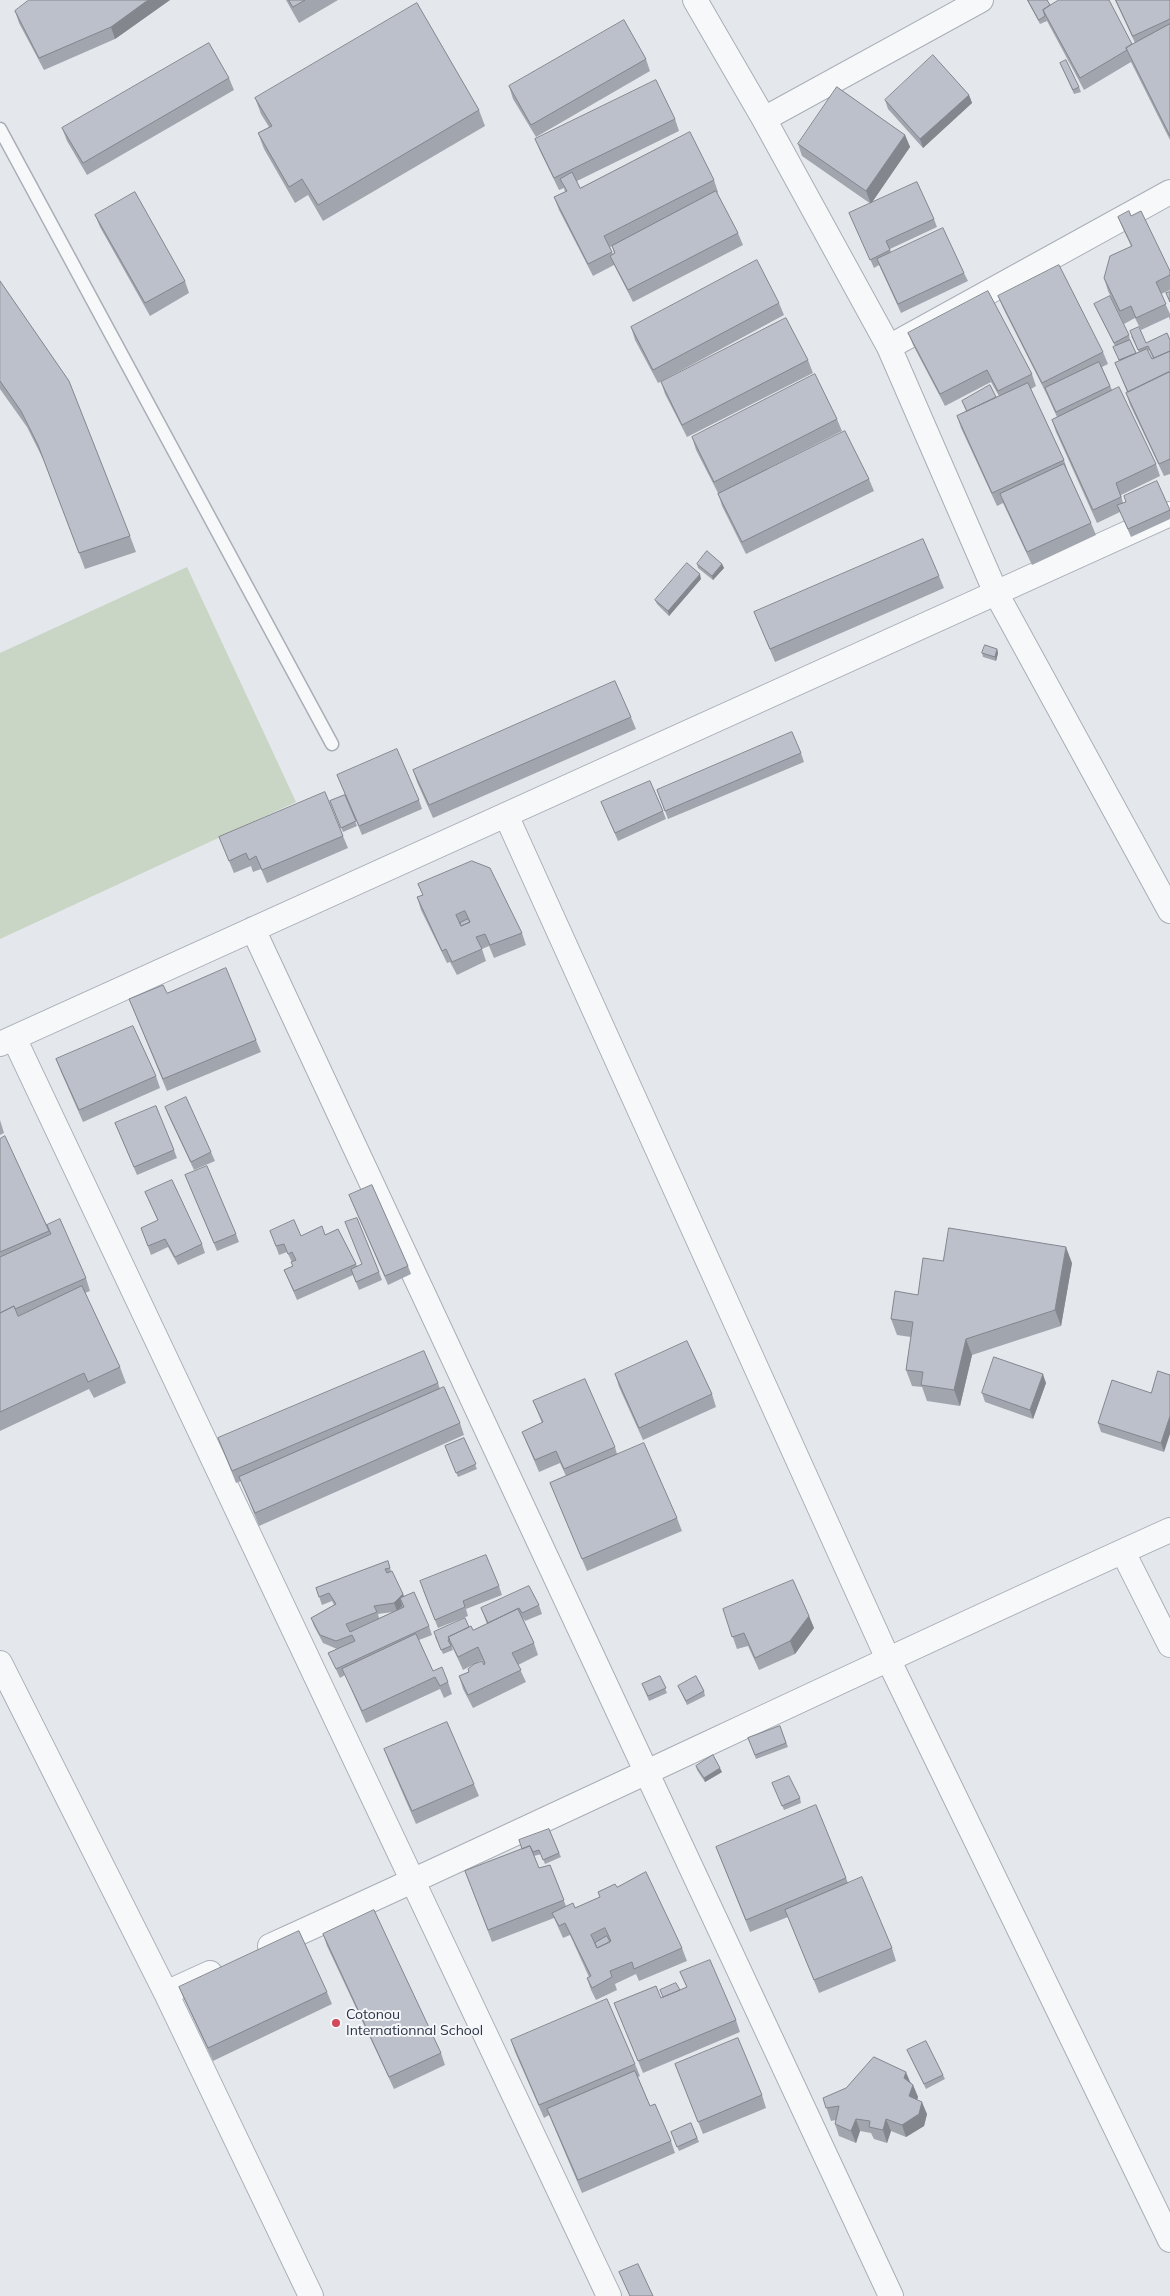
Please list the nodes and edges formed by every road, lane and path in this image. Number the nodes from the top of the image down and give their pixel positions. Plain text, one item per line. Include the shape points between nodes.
1 (695, 0) edge
2 (981, 0) edge
3 (764, 119) junction
4 (0, 129) edge
5 (1170, 192) edge
6 (889, 347) junction
7 (1170, 514) edge
8 (996, 593) junction
9 (332, 744) dead end
10 (506, 815) junction
11 (1170, 911) edge
12 (253, 929) junction
13 (7, 1041) edge
14 (1170, 1530) edge
15 (1122, 1552) junction
16 (1170, 1645) edge
17 (888, 1658) junction
18 (0, 1663) edge
19 (647, 1773) junction
20 (412, 1882) junction
21 (254, 1954) edge
22 (227, 1966) edge
23 (166, 1993) junction
24 (1170, 2240) edge
25 (311, 2296) edge
26 (609, 2296) edge
27 (891, 2296) edge

1 - 3 street
2 - 3 street
3 - 6 street
4 - 9 lane
5 - 6 street
6 - 8 street
7 - 8 street
8 - 10 street
8 - 11 street
10 - 12 street
10 - 17 street
12 - 13 street
12 - 19 street
13 - 20 street
14 - 15 street
15 - 16 street
15 - 17 street
17 - 19 street
17 - 24 street
18 - 23 street
19 - 20 street
19 - 27 street
20 - 21 street
20 - 26 street
22 - 23 street
23 - 25 street

